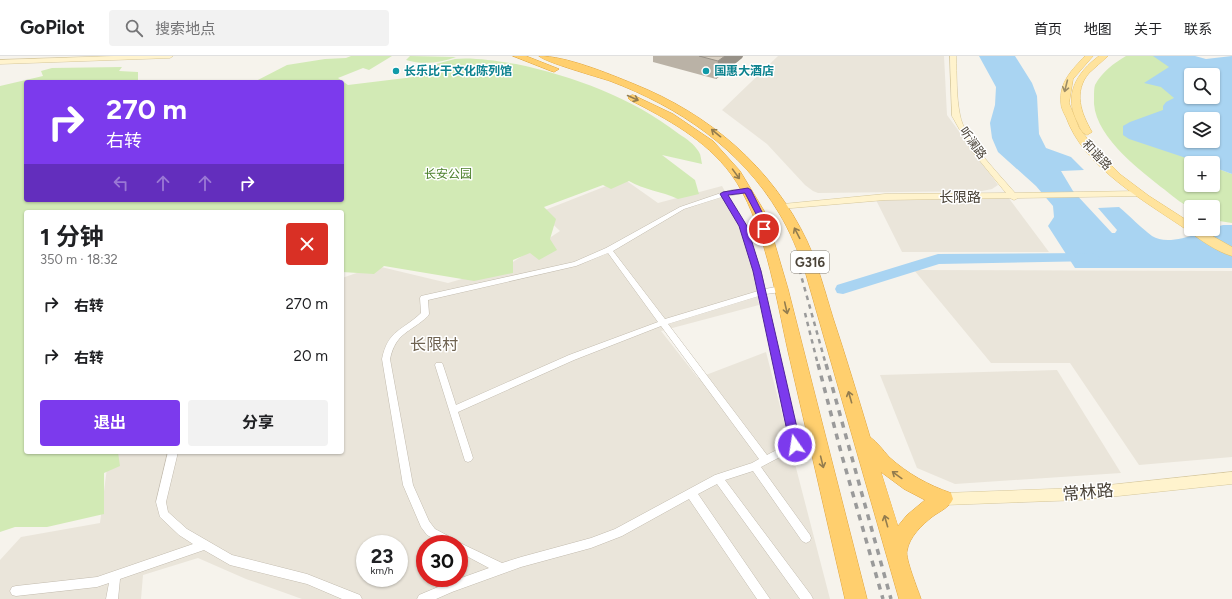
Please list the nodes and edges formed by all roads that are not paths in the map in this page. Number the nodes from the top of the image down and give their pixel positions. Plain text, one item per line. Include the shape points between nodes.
1 (170, 56) edge
2 (953, 56) edge
3 (1089, 56) edge
4 (1104, 56) edge
5 (531, 57) edge
6 (561, 60) edge
7 (0, 62) edge
8 (748, 190) junction
9 (723, 194) junction
10 (1138, 194) junction
11 (1014, 196) junction
12 (783, 207) junction
13 (1184, 220) edge
14 (1184, 222) edge
15 (1207, 236) edge
16 (1218, 236) edge
17 (1232, 244) edge
18 (609, 250) junction
19 (1232, 252) edge
20 (781, 290) junction
21 (761, 292) junction
22 (663, 323) junction
23 (439, 365) dead end
24 (453, 410) junction
25 (862, 438) junction
26 (816, 439) junction
27 (795, 445) junction
28 (173, 454) edge
29 (468, 458) dead end
30 (765, 460) junction
31 (755, 466) junction
32 (718, 478) junction
33 (1232, 478) edge
34 (691, 493) junction
35 (944, 499) junction
36 (437, 535) edge
37 (806, 538) dead end
38 (205, 546) junction
39 (468, 552) edge
40 (896, 553) junction
41 (502, 569) junction
42 (115, 576) junction
43 (16, 591) dead end
44 (112, 599) edge
45 (356, 599) edge
46 (423, 599) edge
47 (764, 599) edge
48 (807, 599) edge
49 (856, 599) edge
50 (910, 599) edge

1 - 7 street
2 - 11 street, 听澜路 via 956,116 959,124 972,145
3 -> 10 main road, 和谐路 via 1070,74 1065,84 1064,95 1069,116 1089,150
4 - 13 main road, 和谐路 via 1087,68 1076,89 1076,106 1083,126 1122,171
5 - 6 highway, G316
5 -> 8 highway, G316 via 669,116 709,143
12 -> 6 highway, G316 via 741,156 702,122 643,91
8 - 9 street
8 - 20 highway, G316 via 760,214
9 - 18 street via 682,208
9 - 21 street via 743,226
10 - 11 street, 长限路
10 - 14 main road, 和谐路
11 - 12 street, 长限路 via 885,196
25 -> 12 highway, G316 via 806,250
15 - 19 main road, 和谐路
16 - 17 main road
18 - 22 street
18 - 36 street via 576,264 424,298 425,314 391,340 386,358 408,485 431,532
20 - 21 street
20 -> 26 highway, G316
21 - 22 street
21 - 27 street
22 - 24 street via 583,351
22 - 30 street
23 - 24 street
24 - 29 street
35 -> 25 highway via 898,476
40 -> 25 highway, G316
26 - 27 street
26 -> 49 highway, G316
27 - 30 street
28 - 38 street via 161,502 164,514 182,532
30 - 31 street
31 - 32 street
31 - 37 street
32 - 34 street
32 - 48 street
33 - 35 street, 常林路 via 1080,494
34 - 41 street via 618,533
34 - 47 street
35 - 40 highway via 917,517 901,538
38 - 42 street
38 - 45 street via 230,560 307,579
39 - 41 street
40 - 50 highway, G316
41 - 46 street
42 - 43 street via 97,582
42 - 44 street

